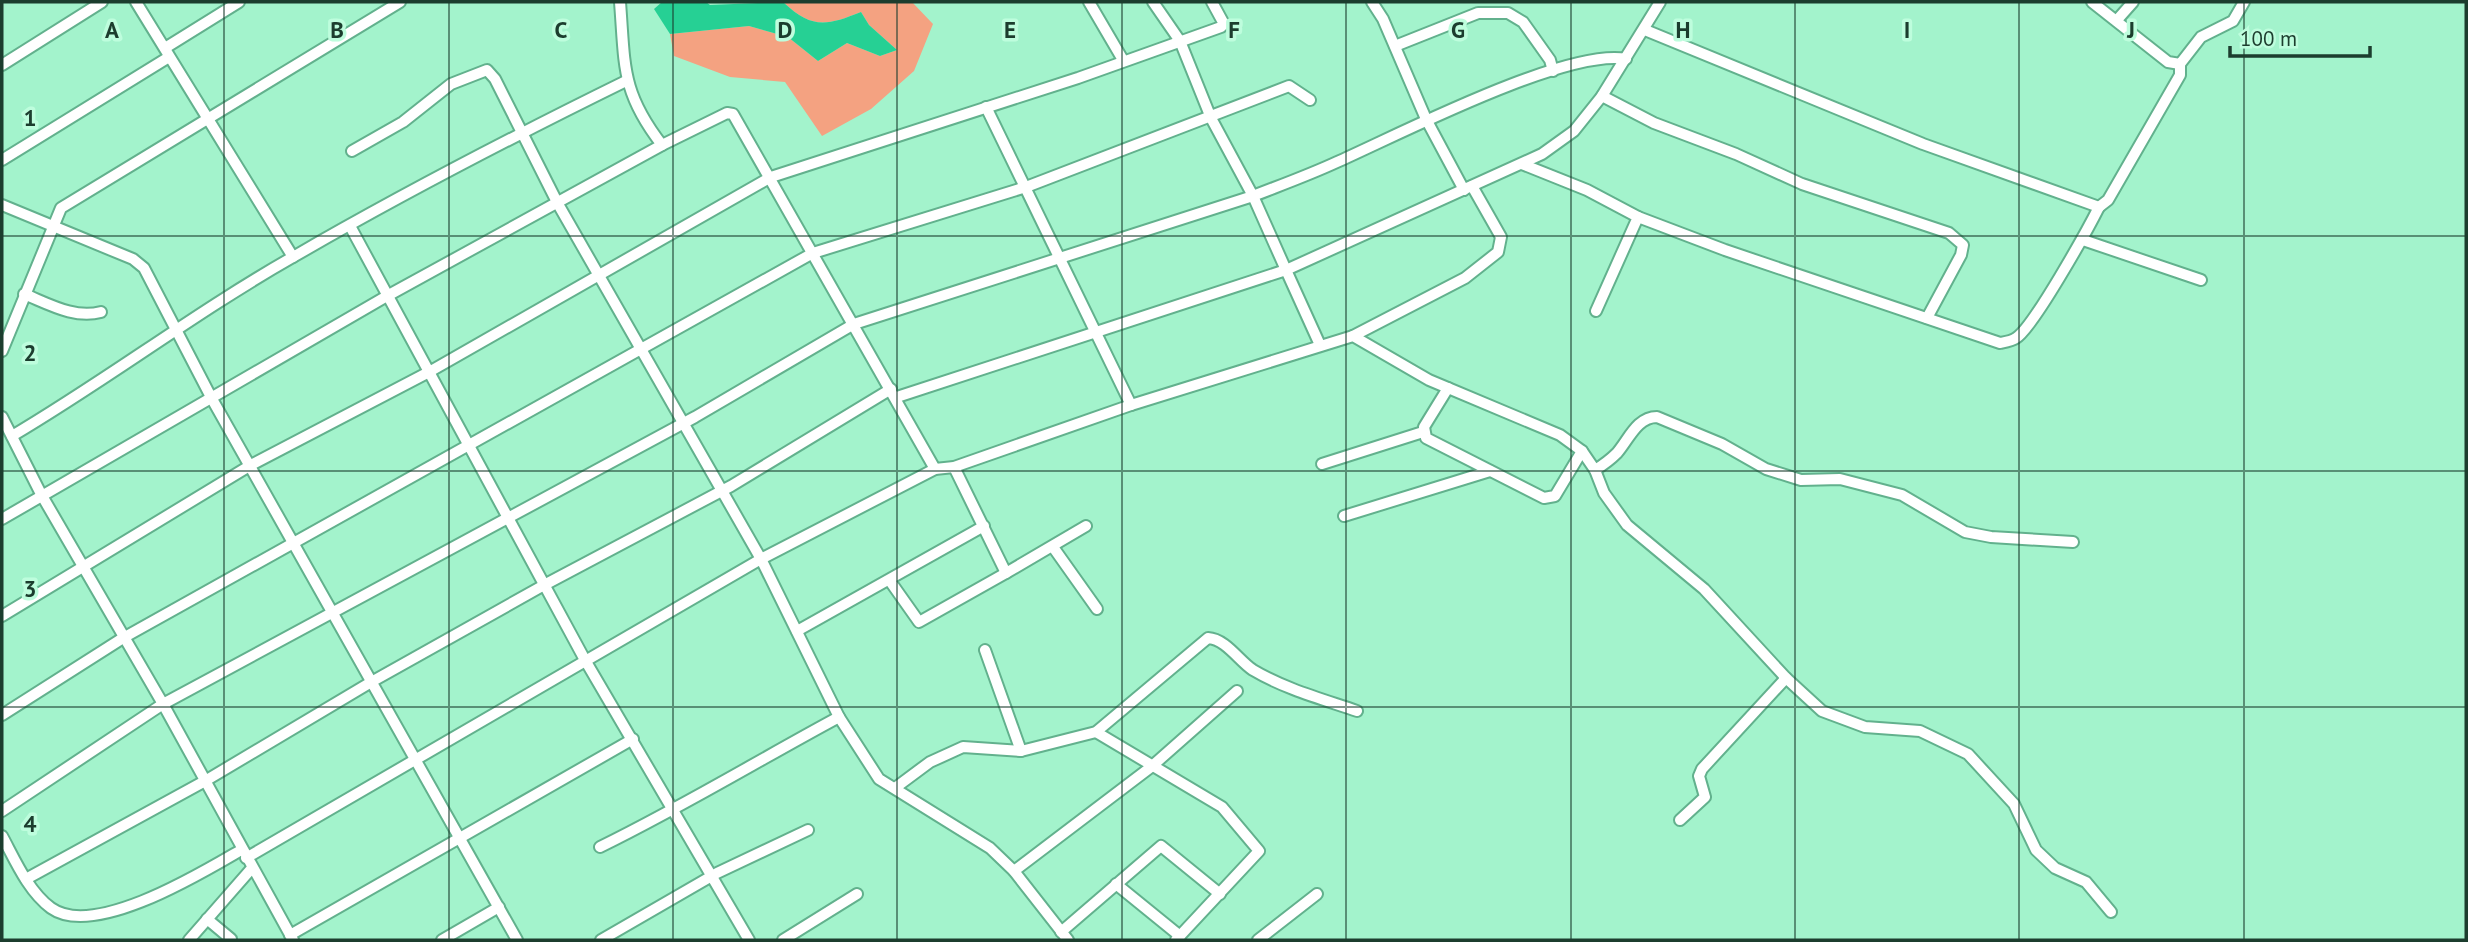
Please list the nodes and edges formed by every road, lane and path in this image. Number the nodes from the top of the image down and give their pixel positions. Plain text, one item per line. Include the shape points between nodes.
1 (102, 2) edge
2 (136, 2) edge
3 (239, 2) edge
4 (400, 2) edge
5 (620, 2) edge
6 (1089, 2) edge
7 (1153, 2) edge
8 (1212, 2) edge
9 (1372, 2) edge
10 (1660, 2) edge
11 (2092, 2) edge
12 (2133, 2) edge
13 (2244, 2) edge
14 (2117, 20) junction
15 (1645, 30) junction
16 (1180, 41) junction
17 (1395, 46) junction
18 (167, 52) junction
19 (1124, 60) junction
20 (1626, 60) junction
21 (2180, 64) junction
22 (2, 65) edge
23 (1553, 71) junction
24 (626, 81) junction
25 (1602, 96) junction
26 (1310, 100) dead end
27 (986, 107) junction
28 (1212, 118) junction
29 (1426, 119) junction
30 (209, 120) junction
31 (520, 133) junction
32 (662, 145) junction
33 (352, 150) dead end
34 (2, 160) edge
35 (1522, 164) junction
36 (771, 177) junction
37 (1026, 187) junction
38 (1468, 188) junction
39 (1253, 196) junction
40 (558, 204) junction
41 (2, 205) edge
42 (2099, 207) junction
43 (1638, 217) junction
44 (52, 225) junction
45 (350, 226) junction
46 (2082, 240) junction
47 (813, 253) junction
48 (1061, 256) junction
49 (293, 257) junction
50 (1286, 270) junction
51 (599, 275) junction
52 (2201, 280) dead end
53 (24, 294) junction
54 (387, 296) junction
55 (1596, 311) dead end
56 (101, 312) dead end
57 (1927, 318) junction
58 (854, 324) junction
59 (176, 328) junction
60 (1097, 332) junction
61 (1353, 336) junction
62 (1321, 345) junction
63 (640, 348) junction
64 (2, 351) edge
65 (429, 372) junction
66 (1448, 388) junction
67 (894, 393) junction
68 (212, 399) junction
69 (1131, 405) junction
70 (2, 417) edge
71 (684, 422) junction
72 (1423, 432) junction
73 (12, 436) junction
74 (469, 446) junction
75 (1582, 451) junction
76 (1322, 464) dead end
77 (251, 465) junction
78 (954, 467) junction
79 (935, 469) junction
80 (1595, 470) junction
81 (1490, 471) junction
82 (720, 492) junction
83 (41, 494) junction
84 (507, 516) junction
85 (1345, 516) dead end
86 (2, 519) edge
87 (984, 526) junction
88 (1086, 526) dead end
89 (295, 542) junction
90 (2073, 542) dead end
91 (1053, 547) junction
92 (761, 559) junction
93 (84, 565) junction
94 (1006, 573) junction
95 (890, 580) junction
96 (546, 584) junction
97 (1097, 609) dead end
98 (334, 610) junction
99 (2, 616) edge
100 (797, 631) junction
101 (123, 638) junction
102 (985, 650) dead end
103 (585, 660) junction
104 (1786, 678) junction
105 (373, 681) junction
106 (1237, 691) dead end
107 (163, 704) junction
108 (1357, 711) dead end
109 (2, 715) edge
110 (839, 717) junction
111 (1096, 732) junction
112 (633, 739) junction
113 (1021, 751) junction
114 (417, 760) junction
115 (1151, 767) junction
116 (205, 781) junction
117 (895, 788) junction
118 (2, 811) edge
119 (673, 811) junction
120 (1681, 820) dead end
121 (808, 830) dead end
122 (2, 836) edge
123 (459, 836) junction
124 (600, 847) dead end
125 (246, 858) junction
126 (1014, 871) junction
127 (712, 876) junction
128 (26, 879) junction
129 (1116, 884) junction
130 (857, 894) dead end
131 (1220, 894) junction
132 (1317, 894) dead end
133 (499, 907) junction
134 (2111, 912) dead end
135 (207, 919) junction
136 (1064, 936) edge
137 (292, 938) edge
138 (1178, 938) edge
139 (231, 939) edge
140 (189, 940) edge
141 (442, 940) edge
142 (517, 940) edge
143 (601, 940) edge
144 (749, 940) edge
145 (783, 940) edge
146 (1258, 940) edge

1 - 22 street
2 - 18 street
3 - 18 street
4 - 30 street
5 - 24 street
6 - 19 street
7 - 16 street
8 - 16 street via 1224,24
9 - 17 street
10 - 15 street
11 - 14 street
12 - 14 street
13 - 21 street via 2233,22 2202,37
14 - 21 street via 2168,62
15 - 20 street
15 - 42 street via 1923,144
16 - 19 street
16 - 28 street
17 - 23 street via 1478,13 1508,13 1523,22
17 - 29 street
18 - 30 street
18 - 34 street
19 - 27 street
20 - 23 street via 1609,56
20 - 25 street
21 - 42 street via 2180,75 2108,200
23 - 29 street
24 - 31 street
24 - 32 street via 640,117
25 - 35 street via 1574,131
25 - 57 street via 1654,123 1802,184 1922,221 1958,238 1963,244 1961,255
26 - 28 street via 1289,86
27 - 36 street
27 - 37 street
28 - 37 street
28 - 39 street
29 - 38 street
29 - 39 street via 1334,164
30 - 44 street via 61,208
30 - 49 street
31 - 33 street via 503,91 487,70 452,84 403,122
31 - 40 street
31 - 45 street
32 - 36 street via 733,114
32 - 40 street
35 - 38 street
35 - 43 street
36 - 47 street
36 - 51 street
37 - 47 street
37 - 48 street
38 - 50 street
38 - 61 street via 1501,237 1498,252 1465,278
39 - 48 street
39 - 50 street
40 - 51 street
40 - 54 street
41 - 44 street
42 - 46 street
43 - 55 street
43 - 57 street
44 - 53 street
44 - 59 street via 144,268
45 - 49 street
45 - 54 street
46 - 52 street
46 - 57 street via 2017,338 2000,344
47 - 58 street
47 - 63 street
48 - 58 street
48 - 60 street
49 - 59 street
50 - 60 street
50 - 62 street
51 - 63 street
51 - 65 street
53 - 56 street via 85,316
53 - 64 street
54 - 65 street
54 - 68 street
58 - 67 street
58 - 71 street
59 - 68 street
59 - 73 street via 87,391
60 - 67 street
60 - 69 street
61 - 62 street
61 - 66 street
62 - 69 street
63 - 71 street
63 - 74 street
65 - 74 street
65 - 77 street
66 - 72 street
66 - 75 street via 1560,435
67 - 79 street
67 - 82 street
68 - 77 street
68 - 83 street
69 - 78 street
70 - 73 street
71 - 82 street
71 - 84 street
72 - 76 street
72 - 81 street via 1426,438
73 - 83 street
74 - 84 street
74 - 89 street
75 - 80 street
75 - 81 street via 1550,499
77 - 89 street
77 - 93 street
78 - 79 street
78 - 87 street
79 - 92 street
80 - 90 street via 1616,455 1640,423 1657,417 1801,480 1840,479 1902,495 1965,532
80 - 104 street via 1604,493 1627,525 1704,589
81 - 85 street
82 - 92 street
82 - 96 street
83 - 86 street
83 - 93 street
84 - 96 street
84 - 98 street
87 - 94 street
87 - 95 street
88 - 91 street
89 - 98 street
89 - 101 street
91 - 94 street
91 - 97 street
92 - 100 street
92 - 103 street
93 - 99 street
93 - 101 street
94 - 95 street via 919,622
95 - 100 street
96 - 103 street
96 - 105 street
98 - 105 street
98 - 107 street
100 - 110 street
101 - 107 street
101 - 109 street
102 - 113 street
103 - 112 street
103 - 114 street
104 - 120 street via 1702,769 1699,776 1705,797
104 - 134 street via 1822,711 1865,727 1920,731 1968,754 2014,804 2036,850 2055,868 2086,882
105 - 114 street
105 - 116 street
106 - 115 street
107 - 116 street
107 - 118 street
108 - 111 street via 1252,669 1220,642 1208,638
110 - 117 street via 879,779
110 - 119 street
111 - 113 street
111 - 115 street
112 - 119 street
112 - 123 street
113 - 117 street via 963,747 930,762
114 - 123 street
114 - 125 street
115 - 126 street
115 - 131 street via 1222,807 1259,850
116 - 125 street
116 - 128 street
117 - 126 street via 990,848
119 - 124 street
119 - 127 street
121 - 127 street
122 - 128 street
123 - 133 street
123 - 137 street
125 - 128 street via 153,898 90,914 62,913 50,907
125 - 135 street
125 - 137 street
126 - 136 street
127 - 143 street
127 - 144 street
129 - 131 street via 1161,846
129 - 136 street
129 - 138 street
130 - 145 street
131 - 138 street
132 - 146 street
133 - 141 street
133 - 142 street
135 - 139 street
135 - 140 street

